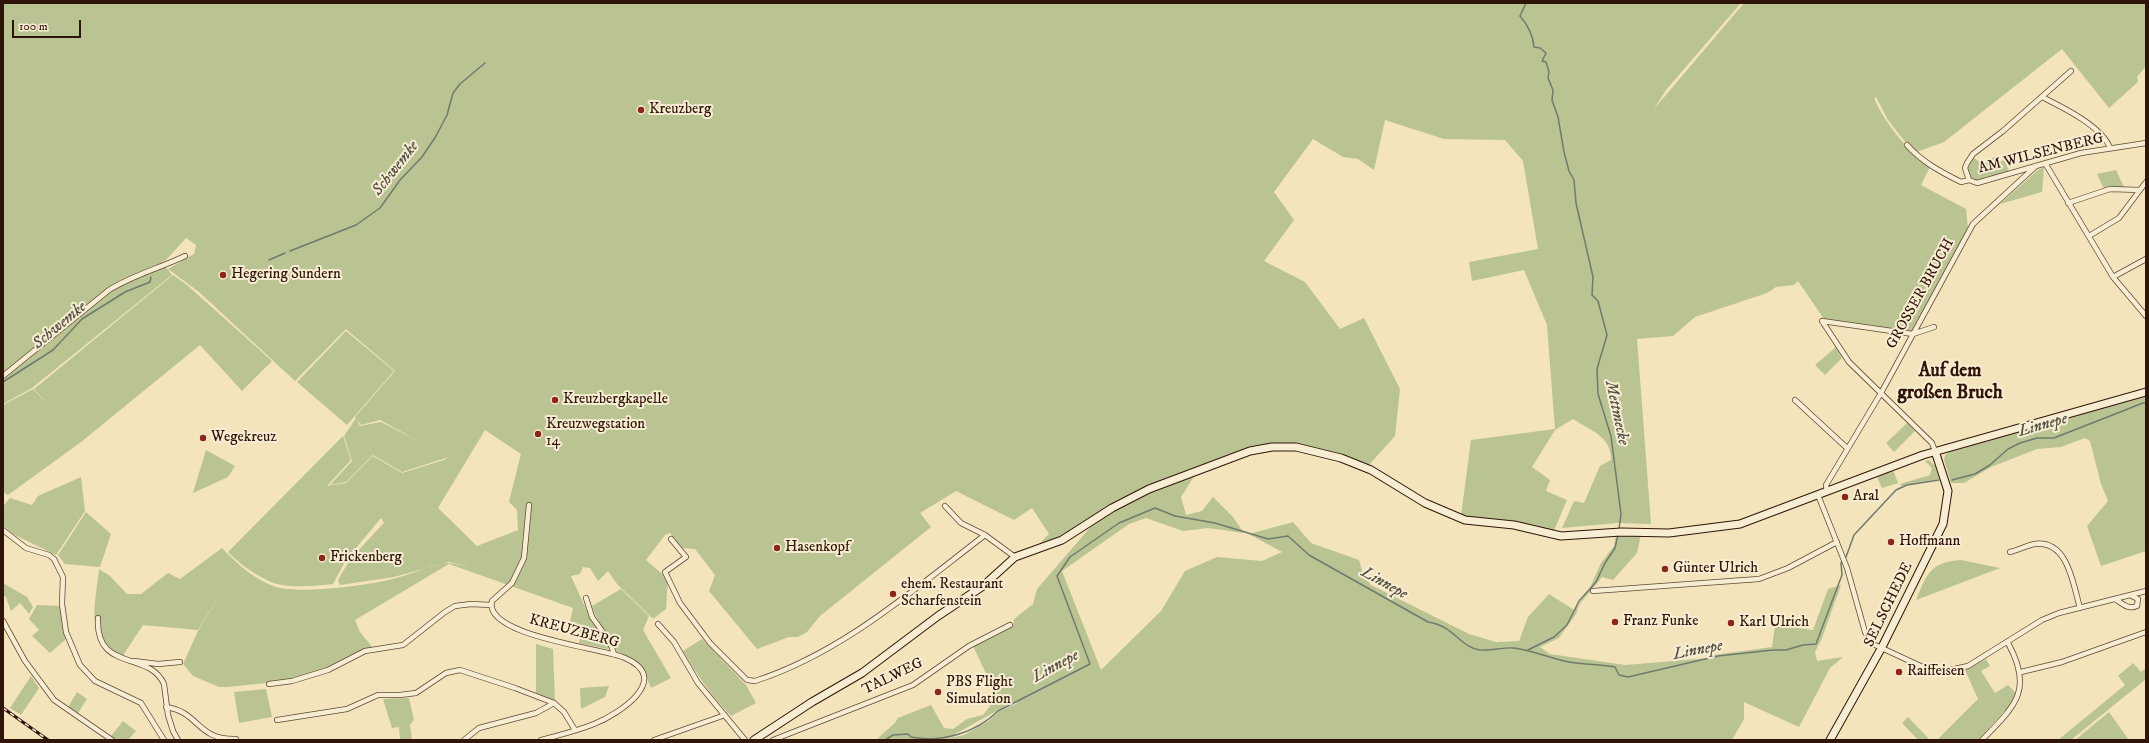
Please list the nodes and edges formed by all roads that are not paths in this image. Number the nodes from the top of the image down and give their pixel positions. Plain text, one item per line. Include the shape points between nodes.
1 (2072, 71) dead end
2 (2042, 96) junction
3 (2146, 143) edge
4 (1907, 145) dead end
5 (2110, 148) junction
6 (2045, 162) junction
7 (2036, 166) junction
8 (1969, 180) junction
9 (2146, 182) edge
10 (2140, 190) junction
11 (2068, 203) junction
12 (2088, 236) junction
13 (185, 256) dead end
14 (2146, 259) edge
15 (2113, 277) junction
16 (2146, 316) edge
17 (1934, 327) dead end
18 (1913, 334) junction
19 (3, 376) edge
20 (2146, 392) edge
21 (1881, 393) junction
22 (1795, 400) dead end
23 (1847, 448) junction
24 (1935, 451) junction
25 (1826, 492) junction
26 (1818, 495) junction
27 (529, 505) dead end
28 (945, 506) dead end
29 (3, 530) edge
30 (985, 535) junction
31 (671, 539) dead end
32 (1837, 542) junction
33 (2010, 552) dead end
34 (1015, 557) junction
35 (1593, 591) dead end
36 (2146, 591) edge
37 (2132, 596) junction
38 (586, 598) dead end
39 (2115, 599) junction
40 (491, 605) junction
41 (2080, 608) junction
42 (98, 618) dead end
43 (3, 621) edge
44 (658, 624) dead end
45 (1010, 625) dead end
46 (2146, 632) edge
47 (2008, 643) junction
48 (1882, 647) junction
49 (614, 654) junction
50 (133, 661) junction
51 (180, 662) dead end
52 (2021, 672) junction
53 (269, 684) dead end
54 (554, 703) junction
55 (166, 707) junction
56 (725, 715) junction
57 (277, 720) dead end
58 (575, 730) junction
59 (236, 739) edge
60 (780, 739) edge
61 (112, 740) edge
62 (164, 740) edge
63 (178, 740) edge
64 (464, 740) edge
65 (541, 740) edge
66 (654, 740) edge
67 (745, 740) edge
68 (754, 740) edge
69 (774, 740) edge
70 (1830, 740) edge
71 (1982, 740) edge

1 - 2 street
2 - 5 street via 2084,122 2107,141
2 - 8 street via 1968,159 1965,173
3 - 5 street, AM WILSENBERG
4 - 8 street, AM WILSENBERG via 1927,164 1961,182
5 - 6 street, AM WILSENBERG
6 - 7 street, AM WILSENBERG
6 - 11 street
7 - 8 street, AM WILSENBERG via 1977,183
7 - 18 street, GROSSER BRUCH via 1973,224
9 - 10 street
10 - 11 street via 2110,189
10 - 12 street via 2119,218
11 - 12 street
12 - 15 street
13 - 19 street via 109,290
14 - 15 street
15 - 16 street
17 - 18 street
18 - 21 street, GROSSER BRUCH
18 - 21 street via 1822,321 1843,354
20 - 24 main road
21 - 23 street, GROSSER BRUCH
21 - 24 street via 1932,443
22 - 23 street
23 - 25 street, GROSSER BRUCH via 1826,485
24 - 25 main road
24 - 48 main road, SELSCHEDE via 1948,491 1946,513 1940,531
25 - 26 main road
26 - 32 street
26 - 34 main road via 1730,526 1669,533 1618,532 1561,536 1514,525 1460,518 1416,499 1377,473 1357,464 1317,451 1279,446 1240,454 1149,489 1117,505 1062,540
27 - 40 street via 524,558 514,580 494,598
28 - 30 street via 961,523
29 - 62 street via 26,548 54,559 62,574 62,604 66,632 80,665 95,681 141,702
30 - 31 street via 845,639 823,652 754,681 747,680 710,643 680,603 665,572 686,557
30 - 34 street
32 - 35 street via 1788,568 1759,579
32 - 48 street via 1865,632 1873,644
33 - 41 street via 2034,544 2045,544 2053,548 2066,562
34 - 68 main road via 984,586 938,616 862,673
36 - 37 street
37 - 39 street
37 - 39 street via 2139,602 2132,608
38 - 49 street via 592,617 611,644
39 - 41 street
40 - 49 street, KREUZBERG via 500,620 528,633
40 - 53 street via 455,606 403,645 362,652 328,670 292,681
41 - 47 street via 2042,620
42 - 50 street via 97,632 102,644 114,654
43 - 61 street via 37,679 54,700
44 - 56 street via 674,642 698,683
45 - 60 street, TALWEG via 969,646 913,685
46 - 52 street via 2062,662
47 - 48 street via 1968,666 1941,672 1914,664
47 - 52 street
48 - 70 main road, SELSCHEDE
49 - 58 street, KREUZBERG via 637,667 644,678 643,688 605,719
50 - 51 street via 158,664
50 - 55 street via 161,679 164,684
52 - 71 street via 2016,700 2009,712
54 - 57 street via 456,670 443,674 416,692 400,695 378,694 347,709
54 - 58 street via 564,712
54 - 64 street via 536,713 479,728
55 - 59 street via 181,710 212,736
55 - 63 street
56 - 66 street
56 - 67 street
58 - 65 street, KREUZBERG
60 - 69 street, TALWEG

